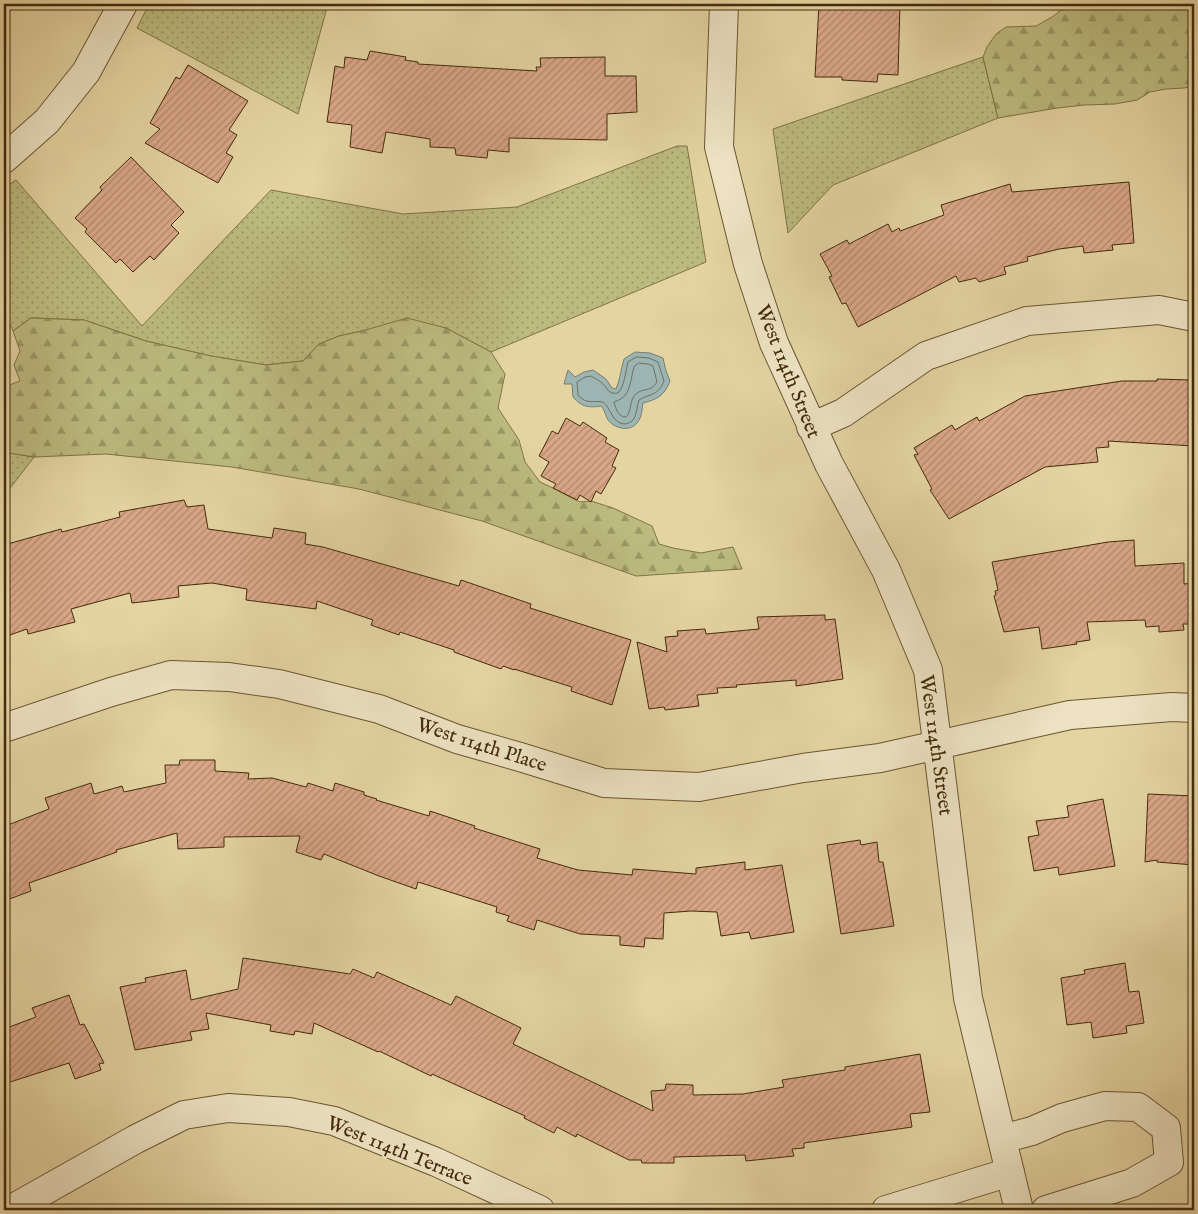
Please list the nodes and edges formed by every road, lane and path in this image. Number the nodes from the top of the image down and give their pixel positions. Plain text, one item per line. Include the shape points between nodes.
1 (123, 4) edge
2 (724, 4) edge
3 (4, 159) edge
4 (1194, 318) edge
5 (811, 427) junction
6 (1194, 708) edge
7 (4, 728) edge
8 (938, 744) junction
9 (1002, 1139) junction
10 (1010, 1172) junction
11 (10, 1210) edge
12 (540, 1210) edge
13 (886, 1210) edge
14 (1019, 1210) edge
15 (1046, 1210) edge

1 - 3 street via 86,72 48,121
2 - 5 street, West 114th Street via 719,147 748,264 774,343
4 - 5 street via 1159,310 1027,321 926,356 843,413
5 - 8 street, West 114th Street via 886,570 928,670
6 - 8 street, West 114th Place via 1070,715
7 - 8 street, West 114th Place via 171,675 229,677 313,692 379,709 457,739 604,783 698,787 880,758
8 - 9 street, West 114th Street via 968,998
9 - 10 street, West 114th Street
9 - 15 street via 1105,1106 1138,1107 1166,1128 1169,1162 1132,1183
10 - 13 street
10 - 14 street, West 114th Street
11 - 12 street, West 114th Terrace via 184,1115 228,1108 290,1112 334,1121 436,1162

